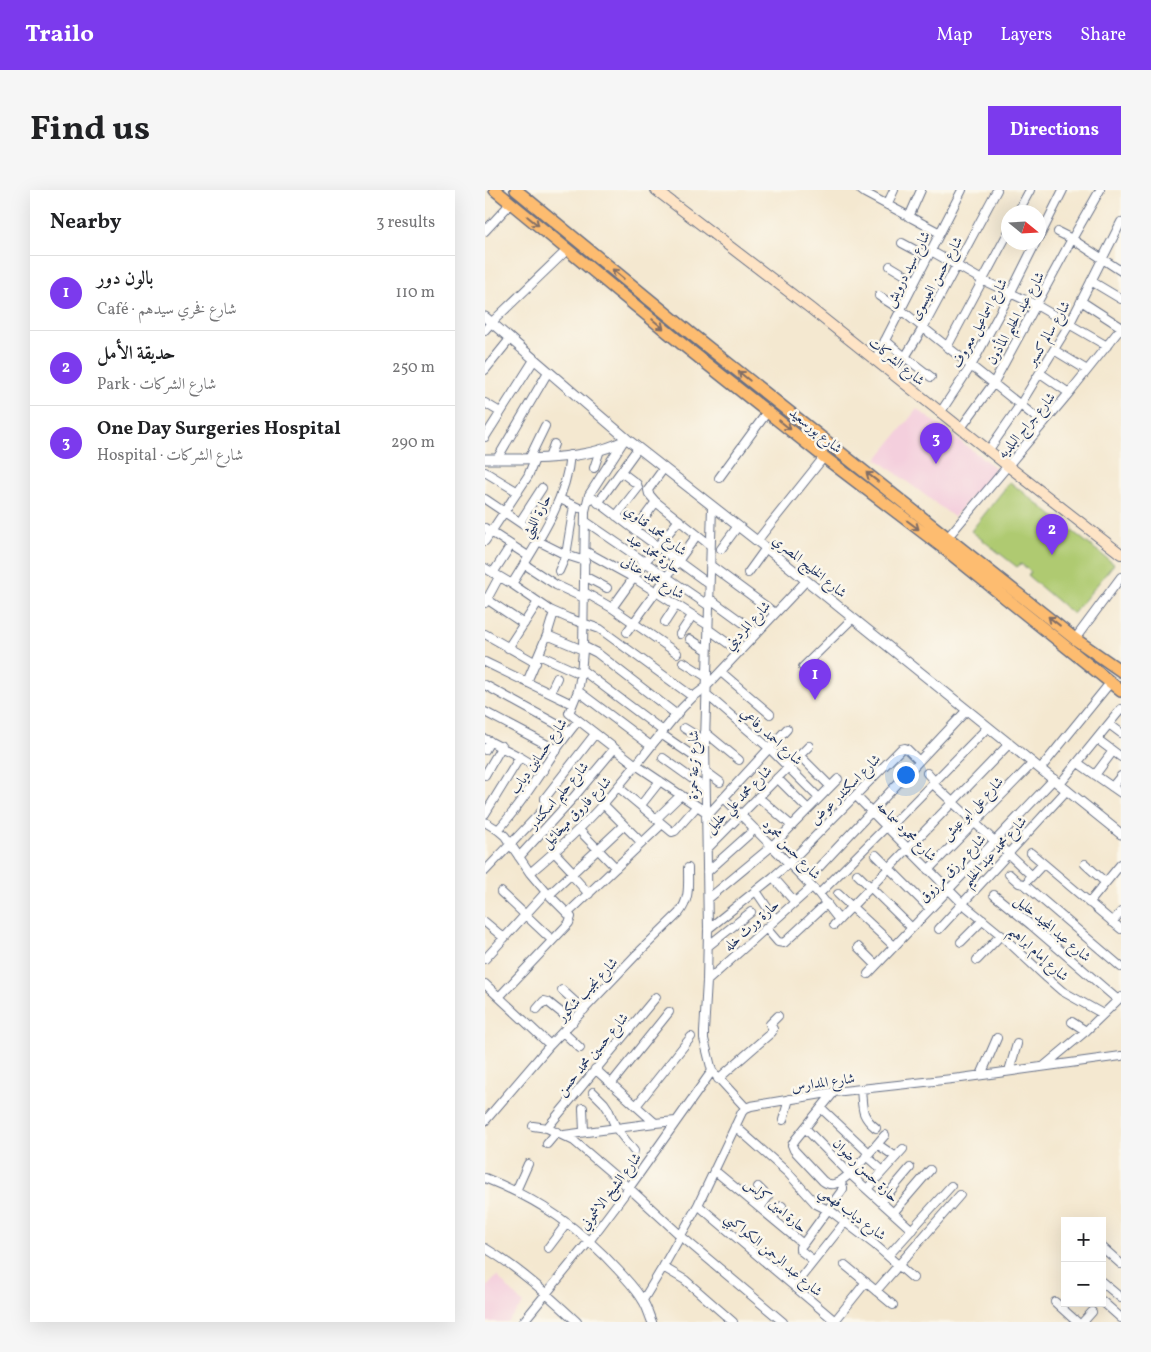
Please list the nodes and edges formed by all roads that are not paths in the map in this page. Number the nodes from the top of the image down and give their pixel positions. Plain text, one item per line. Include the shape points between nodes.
1 (495, 190) edge
2 (516, 190) edge
3 (656, 190) edge
4 (861, 190) edge
5 (893, 190) edge
6 (921, 190) edge
7 (962, 190) edge
8 (997, 190) edge
9 (1030, 190) edge
10 (1063, 190) edge
11 (1100, 190) edge
12 (511, 203) junction
13 (887, 205) junction
14 (1022, 205) edge
15 (909, 217) junction
16 (1121, 222) edge
17 (1046, 224) edge
18 (485, 231) edge
19 (1059, 232) dead end
20 (940, 233) junction
21 (1072, 239) junction
22 (902, 243) dead end
23 (1001, 245) edge
24 (568, 249) junction
25 (1033, 250) edge
26 (929, 254) junction
27 (1103, 259) junction
28 (891, 266) dead end
29 (957, 267) junction
30 (1121, 271) edge
31 (982, 280) junction
32 (915, 281) junction
33 (1091, 281) junction
34 (1010, 294) junction
35 (879, 296) dead end
36 (1121, 299) edge
37 (1081, 301) junction
38 (1036, 305) junction
39 (901, 310) junction
40 (488, 320) edge
41 (1069, 325) junction
42 (923, 328) junction
43 (1121, 328) edge
44 (485, 330) edge
45 (510, 339) junction
46 (885, 340) junction
47 (1107, 346) junction
48 (947, 347) junction
49 (1054, 350) junction
50 (905, 357) junction
51 (534, 360) junction
52 (875, 360) junction
53 (971, 366) junction
54 (485, 370) edge
55 (1087, 370) junction
56 (548, 372) junction
57 (1040, 373) junction
58 (894, 375) junction
59 (931, 377) dead end
60 (993, 384) junction
61 (1069, 393) junction
62 (485, 404) edge
63 (1020, 404) junction
64 (768, 411) junction
65 (500, 412) junction
66 (941, 412) junction
67 (1043, 423) junction
68 (545, 426) dead end
69 (961, 428) junction
70 (486, 433) edge
71 (625, 441) junction
72 (554, 444) dead end
73 (639, 448) junction
74 (600, 450) junction
75 (989, 451) junction
76 (570, 455) junction
77 (824, 457) junction
78 (549, 458) junction
79 (485, 459) edge
80 (497, 459) junction
81 (532, 459) junction
82 (1007, 466) junction
83 (594, 468) dead end
84 (664, 468) junction
85 (621, 472) junction
86 (486, 474) edge
87 (719, 478) dead end
88 (541, 488) dead end
89 (518, 492) junction
90 (589, 495) junction
91 (485, 499) edge
92 (560, 499) junction
93 (598, 502) junction
94 (656, 502) junction
95 (575, 506) junction
96 (712, 506) junction
97 (505, 512) junction
98 (585, 512) junction
99 (616, 516) junction
100 (679, 520) junction
101 (585, 521) junction
102 (520, 522) junction
103 (738, 526) junction
104 (528, 528) dead end
105 (488, 530) edge
106 (635, 530) junction
107 (697, 535) junction
108 (948, 537) junction
109 (485, 541) edge
110 (537, 541) junction
111 (757, 541) junction
112 (511, 545) junction
113 (710, 545) junction
114 (657, 547) junction
115 (766, 548) junction
116 (721, 549) dead end
117 (585, 551) junction
118 (1121, 554) edge
119 (567, 555) junction
120 (528, 556) junction
121 (585, 562) junction
122 (645, 562) junction
123 (678, 562) junction
124 (524, 564) junction
125 (710, 565) junction
126 (485, 568) edge
127 (559, 571) dead end
128 (748, 573) dead end
129 (496, 575) junction
130 (584, 576) junction
131 (668, 576) junction
132 (1121, 577) edge
133 (634, 578) junction
134 (806, 581) junction
135 (512, 584) junction
136 (709, 584) junction
137 (607, 588) dead end
138 (656, 592) junction
139 (584, 595) junction
140 (486, 600) edge
141 (538, 602) junction
142 (709, 602) junction
143 (676, 605) junction
144 (612, 608) junction
145 (554, 612) junction
146 (775, 613) junction
147 (692, 616) junction
148 (853, 618) junction
149 (665, 622) dead end
150 (634, 623) junction
151 (524, 624) junction
152 (584, 624) junction
153 (708, 627) junction
154 (627, 632) dead end
155 (757, 633) junction
156 (485, 634) edge
157 (680, 634) dead end
158 (547, 635) junction
159 (1075, 638) junction
160 (690, 639) dead end
161 (507, 648) junction
162 (583, 648) junction
163 (707, 650) junction
164 (677, 652) dead end
165 (740, 652) junction
166 (538, 659) junction
167 (485, 662) edge
168 (683, 662) dead end
169 (803, 667) dead end
170 (1121, 671) edge
171 (581, 672) junction
172 (721, 672) junction
173 (707, 677) junction
174 (557, 678) dead end
175 (527, 682) junction
176 (1110, 683) junction
177 (485, 685) edge
178 (706, 690) junction
179 (578, 691) junction
180 (1121, 691) edge
181 (550, 694) junction
182 (693, 697) junction
183 (573, 704) junction
184 (1121, 709) edge
185 (967, 710) junction
186 (485, 712) edge
187 (677, 714) junction
188 (770, 714) dead end
189 (578, 720) junction
190 (1109, 724) junction
191 (988, 727) junction
192 (684, 728) dead end
193 (787, 729) dead end
194 (569, 731) junction
195 (662, 732) junction
196 (705, 732) junction
197 (1121, 733) edge
198 (595, 734) junction
199 (1097, 739) junction
200 (488, 740) edge
201 (705, 741) junction
202 (1009, 744) junction
203 (502, 746) junction
204 (651, 746) junction
205 (809, 746) dead end
206 (769, 748) junction
207 (614, 749) junction
208 (485, 750) edge
209 (557, 750) junction
210 (1113, 751) junction
211 (520, 756) junction
212 (799, 756) junction
213 (1121, 757) edge
214 (663, 758) dead end
215 (739, 760) dead end
216 (919, 761) junction
217 (1078, 762) junction
218 (636, 765) junction
219 (1037, 766) junction
220 (705, 767) junction
221 (789, 767) junction
222 (543, 771) junction
223 (486, 772) edge
224 (927, 774) dead end
225 (1095, 775) junction
226 (1121, 776) edge
227 (777, 778) junction
228 (838, 779) dead end
229 (660, 781) junction
230 (720, 782) dead end
231 (934, 783) junction
232 (1061, 784) junction
233 (619, 786) junction
234 (830, 786) junction
235 (1112, 787) junction
236 (705, 788) junction
237 (1121, 793) edge
238 (681, 795) junction
239 (856, 796) junction
240 (758, 797) junction
241 (724, 798) junction
242 (819, 798) junction
243 (953, 802) junction
244 (603, 804) junction
245 (641, 806) junction
246 (697, 806) junction
247 (808, 809) junction
248 (871, 812) junction
249 (485, 814) edge
250 (706, 814) junction
251 (741, 815) junction
252 (485, 822) edge
253 (659, 822) junction
254 (975, 823) junction
255 (623, 825) junction
256 (792, 826) junction
257 (887, 828) junction
258 (755, 829) junction
259 (498, 830) junction
260 (579, 830) junction
261 (1121, 834) edge
262 (995, 842) junction
263 (642, 843) junction
264 (511, 844) junction
265 (772, 846) junction
266 (597, 849) junction
267 (707, 849) junction
268 (907, 849) junction
269 (555, 852) junction
270 (1031, 853) dead end
271 (1008, 854) junction
272 (876, 855) dead end
273 (519, 857) junction
274 (789, 863) junction
275 (1043, 864) junction
276 (1085, 864) dead end
277 (1121, 864) edge
278 (616, 868) junction
279 (688, 868) dead end
280 (889, 868) junction
281 (928, 870) junction
282 (485, 871) edge
283 (707, 872) junction
284 (531, 873) junction
285 (572, 873) junction
286 (857, 874) dead end
287 (1009, 874) dead end
288 (1032, 876) junction
289 (773, 877) junction
290 (805, 881) junction
291 (1105, 882) junction
292 (1024, 884) junction
293 (812, 887) junction
294 (871, 888) junction
295 (948, 890) junction
296 (756, 891) junction
297 (501, 892) dead end
298 (548, 894) junction
299 (589, 894) junction
300 (819, 894) junction
301 (838, 894) dead end
302 (994, 896) dead end
303 (708, 899) junction
304 (795, 902) junction
305 (827, 903) junction
306 (1089, 903) junction
307 (963, 904) junction
308 (852, 907) junction
309 (930, 909) junction
310 (751, 912) dead end
311 (1121, 912) edge
312 (568, 914) junction
313 (525, 915) junction
314 (775, 920) junction
315 (983, 920) junction
316 (485, 922) edge
317 (1112, 922) junction
318 (766, 928) junction
319 (912, 928) junction
320 (939, 929) dead end
321 (1121, 929) edge
322 (708, 930) junction
323 (1001, 935) junction
324 (504, 938) junction
325 (552, 940) junction
326 (961, 942) dead end
327 (708, 946) junction
328 (894, 946) junction
329 (858, 947) dead end
330 (485, 959) edge
331 (977, 960) dead end
332 (876, 965) junction
333 (1121, 967) edge
334 (868, 974) dead end
335 (707, 981) junction
336 (485, 984) edge
337 (562, 990) dead end
338 (499, 996) junction
339 (656, 997) dead end
340 (1119, 999) edge
341 (537, 1009) dead end
342 (584, 1010) junction
343 (669, 1012) dead end
344 (1103, 1014) junction
345 (778, 1016) dead end
346 (573, 1022) junction
347 (1072, 1022) dead end
348 (1086, 1031) junction
349 (563, 1032) junction
350 (691, 1037) dead end
351 (997, 1038) dead end
352 (1017, 1044) dead end
353 (551, 1045) junction
354 (580, 1048) dead end
355 (1121, 1056) edge
356 (1043, 1067) junction
357 (595, 1069) junction
358 (712, 1071) junction
359 (1009, 1071) junction
360 (981, 1075) junction
361 (719, 1079) junction
362 (611, 1084) junction
363 (861, 1088) junction
364 (593, 1092) dead end
365 (834, 1092) junction
366 (789, 1099) junction
367 (636, 1106) junction
368 (583, 1108) dead end
369 (745, 1108) junction
370 (821, 1108) junction
371 (488, 1111) edge
372 (783, 1120) dead end
373 (485, 1121) edge
374 (676, 1122) junction
375 (655, 1123) junction
376 (533, 1126) dead end
377 (735, 1126) junction
378 (547, 1128) junction
379 (616, 1128) junction
380 (805, 1128) junction
381 (876, 1128) dead end
382 (584, 1132) junction
383 (560, 1134) junction
384 (885, 1135) dead end
385 (547, 1144) dead end
386 (877, 1144) junction
387 (903, 1149) dead end
388 (635, 1151) dead end
389 (868, 1154) junction
390 (896, 1157) junction
391 (528, 1164) dead end
392 (910, 1168) dead end
393 (714, 1170) junction
394 (930, 1170) dead end
395 (883, 1171) junction
396 (850, 1174) junction
397 (485, 1178) edge
398 (836, 1183) junction
399 (951, 1186) dead end
400 (758, 1187) dead end
401 (629, 1188) junction
402 (867, 1189) junction
403 (517, 1191) junction
404 (960, 1196) dead end
405 (881, 1202) junction
406 (698, 1205) junction
407 (782, 1206) dead end
408 (760, 1208) junction
409 (828, 1210) junction
410 (893, 1213) junction
411 (772, 1218) junction
412 (845, 1222) junction
413 (567, 1223) junction
414 (912, 1230) junction
415 (681, 1236) junction
416 (905, 1238) junction
417 (589, 1240) junction
418 (803, 1244) junction
419 (915, 1246) junction
420 (485, 1248) edge
421 (548, 1248) dead end
422 (1106, 1251) edge
423 (889, 1256) junction
424 (814, 1261) junction
425 (1121, 1264) edge
426 (845, 1265) dead end
427 (899, 1265) junction
428 (663, 1267) junction
429 (913, 1278) dead end
430 (866, 1282) junction
431 (1106, 1285) edge
432 (793, 1286) junction
433 (876, 1291) junction
434 (547, 1294) junction
435 (1121, 1298) edge
436 (643, 1300) junction
437 (1055, 1302) dead end
438 (893, 1305) dead end
439 (1106, 1305) edge
440 (1092, 1312) dead end
441 (1121, 1318) edge
442 (523, 1322) edge
443 (577, 1322) edge
444 (652, 1322) edge
445 (733, 1322) edge
446 (783, 1322) edge
447 (834, 1322) edge
448 (1077, 1322) edge
449 (1083, 1322) edge

1 - 12 main road, شارع بورسعيد
108 -> 2 main road, شارع بورسعيد via 690,333
3 - 52 main road, شارع الشركات
4 - 13 street
5 - 13 street
6 - 15 street
7 - 20 street, شارع سيد درويش
8 - 29 street, شارع حسن العيسوى
9 - 14 street
10 - 17 street
11 - 21 street, شارع عبد الحليم المأذون
12 - 18 street
12 -> 24 main road, شارع بورسعيد
13 - 15 street
15 - 20 street
16 - 27 street, شارع سالم كسبر
19 - 21 street
20 - 26 street, شارع سيد درويش
21 - 27 street
21 - 38 street, شارع عبد الحليم المأذون
22 - 26 street
23 - 31 street
24 - 40 street
24 -> 64 main road, شارع بورسعيد
25 - 34 street, شارع اسماعيل معروف
26 - 29 street
26 - 32 street, شارع سيد درويش
27 - 30 street
27 - 33 street, شارع سالم كسبر
28 - 32 street
29 - 31 street
29 - 42 street, شارع حسن العيسوى
31 - 34 street
31 - 48 street
32 - 39 street, شارع سيد درويش
33 - 36 street
33 - 37 street, شارع سالم كسبر
34 - 38 street
34 - 53 street, شارع اسماعيل معروف
35 - 39 street
37 - 41 street, شارع سالم كسبر
37 - 43 street
38 - 41 street
38 - 60 street, شارع عبد الحليم المأذون
39 - 42 street
39 - 46 street, شارع سيد درويش
40 - 44 street
40 - 45 street, شارع الخليج المصري
41 - 47 street
41 - 49 street, شارع سالم كسبر
42 - 48 street
42 - 50 street, شارع حسن العيسوى
43 - 47 street, شارع جراج البلديه
45 - 51 street, شارع الخليج المصري
45 - 54 street
46 - 50 street
46 - 52 street, شارع سيد درويش
47 - 55 street, شارع جراج البلديه
48 - 53 street
49 - 55 street
49 - 57 street, شارع سالم كسبر
50 - 58 street, شارع حسن العيسوى
50 - 59 street
51 - 56 street, شارع الخليج المصري
51 - 65 street
52 - 58 main road, شارع الشركات
53 - 60 street
53 - 66 street, شارع اسماعيل معروف
55 - 61 street, شارع جراج البلديه
56 - 71 street, شارع الخليج المصري
56 - 80 street
57 - 61 street
57 - 63 street, شارع سالم كسبر
58 - 66 main road, شارع الشركات
60 - 63 street
60 - 69 street, شارع عبد الحليم المأذون
61 - 67 street, شارع جراج البلديه
62 - 65 street
63 - 67 street
63 - 75 street, شارع سالم كسبر
64 -> 77 main road, شارع بورسعيد
64 - 87 street
65 - 70 street
66 - 69 main road, شارع الشركات
67 - 82 street, شارع جراج البلديه
68 - 81 street
69 - 75 main road, شارع الشركات
71 - 73 street, شارع الخليج المصري
71 - 74 street
71 - 90 street
72 - 78 street
73 - 84 street, شارع الخليج المصري
73 - 85 street
74 - 76 street
74 - 83 street
75 - 82 main road, شارع الشركات
76 - 78 street
76 - 92 street, حارة الليثي
77 - 111 street
77 -> 176 main road, شارع بورسعيد via 941,546
78 - 81 street
79 - 80 street
80 - 81 street
81 - 89 street via 528,476
82 - 108 street, شارع جراج البلديه
82 - 118 main road, شارع الشركات
84 - 94 street via 648,490
84 - 96 street, شارع الخليج المصري
85 - 93 street
85 - 99 street via 638,486
86 - 89 street
88 - 102 street
89 - 97 street
90 - 93 street, شارع محمد قناوي
90 - 98 street
91 - 97 street
92 - 95 street
92 - 110 street, حارة الليثي
93 - 99 street, شارع محمد قناوي
94 - 100 street
94 - 106 street
95 - 98 street
95 - 119 street
96 - 103 street, شارع الخليج المصري
96 - 113 street, شارع ترعة حمزة
97 - 102 street
97 - 105 street
98 - 101 street
99 - 106 street, شارع محمد قناوي
100 - 107 street
100 - 114 street
101 - 117 street
101 - 122 street, حارة محمد عيد
102 - 104 street
103 - 111 street, شارع الخليج المصري
103 - 116 street
105 - 109 street
105 - 112 street
106 - 114 street, شارع محمد قناوي
107 - 113 street
107 - 123 street
159 -> 108 main road, شارع بورسعيد
110 - 119 street
110 - 120 street, حارة الليثي
111 - 115 street, شارع الخليج المصري
112 - 120 street
112 - 129 street
113 - 125 street, شارع ترعة حمزة
114 - 122 street
114 - 123 street, شارع محمد قناوي
115 - 128 street
115 - 134 street, شارع الخليج المصري
117 - 121 street
117 - 133 street, شارع محمد عنانى
119 - 121 street
119 - 127 street
120 - 124 street, حارة الليثي
121 - 130 street
122 - 131 street, حارة محمد عيد
122 - 133 street
123 - 131 street
123 - 136 street, شارع محمد قناوي
124 - 135 street, حارة الليثي
124 - 139 street via 557,585
125 - 136 street, شارع ترعة حمزة
125 - 146 street
126 - 129 street
129 - 135 street
129 - 140 street
130 - 137 street
130 - 139 street
131 - 138 street
131 - 142 street, حارة محمد عيد
132 - 159 street
133 - 138 street, شارع محمد عنانى
133 - 144 street
134 - 146 street, شارع المرديني
134 - 148 street, شارع الخليج المصري
135 - 141 street
136 - 142 street, شارع ترعة حمزة
138 - 143 street, شارع محمد عنانى
138 - 150 street
139 - 144 street
139 - 152 street
140 - 151 street
141 - 145 street
141 - 151 street
142 - 153 street, شارع ترعة حمزة
142 - 155 street, حارة محمد عيد
143 - 147 street, شارع محمد عنانى
143 - 149 street
144 - 150 street
145 - 152 street
145 - 158 street
146 - 155 street, شارع المرديني
147 - 153 street, شارع محمد عنانى
147 - 157 street
148 - 169 street
148 - 185 street, شارع الخليج المصري
150 - 154 street
150 - 164 street
151 - 161 street
152 - 162 street
152 - 182 street via 600,629
153 - 163 street, شارع ترعة حمزة
153 - 165 street, شارع محمد عنانى
155 - 165 street, شارع المرديني
156 - 161 street
158 - 162 street
158 - 166 street
159 - 170 main road, شارع بورسعيد
160 - 163 street
161 - 166 street
162 - 171 street
162 - 187 street via 597,653
163 - 173 street, شارع ترعة حمزة
165 - 172 street, شارع المرديني
166 - 171 street
166 - 175 street
167 - 175 street
168 - 173 street
171 - 179 street
171 - 195 street
172 - 178 street, شارع المرديني
172 - 188 street
173 - 178 street, شارع ترعة حمزة
174 - 181 street
175 - 181 street
176 - 180 main road, شارع بورسعيد
176 - 219 street, شارع على ابو عيش
177 - 194 street
178 - 182 street, شارع المرديني
178 - 196 street, شارع ترعة حمزة
178 - 206 street, شارع احمد رفاعي
179 - 183 street
179 - 204 street
181 - 183 street
182 - 187 street, شارع المرديني
183 - 189 street via 569,713
184 - 190 street
185 - 191 street, شارع الخليج المصري
185 - 216 street
186 - 209 street
187 - 195 street, شارع المرديني
189 - 194 street, شارع حسانين دياب
189 - 198 street
190 - 197 street
190 - 199 street
191 - 202 street, شارع الخليج المصري
191 - 231 street
192 - 201 street
193 - 206 street
194 - 209 street, شارع حسانين دياب
195 - 204 street, شارع فاروق ميخائيل
195 - 220 street
196 - 201 street, شارع ترعة حمزة
196 - 215 street
198 - 207 street
198 - 264 street via 545,798 544,809
199 - 210 street
199 - 217 street
200 - 203 street
200 - 208 street
201 - 220 street, شارع ترعة حمزة
202 - 219 street, شارع الخليج المصري
202 - 243 street
203 - 211 street
203 - 223 street
204 - 218 street, شارع فاروق ميخائيل
205 - 212 street, شارع محمد علي خليل
206 - 221 street, شارع احمد رفاعي
206 - 241 street
207 - 218 street
207 - 273 street, شارع حليم اسكندر
209 - 222 street, شارع حسانين دياب
210 - 213 street
210 - 225 street
211 - 222 street
211 - 249 street
212 - 221 street, شارع محمد علي خليل
212 - 234 street
214 - 236 street
216 - 239 street, شارع اسكندر عوض via 907,749 901,749
216 - 248 street
217 - 225 street
217 - 232 street
218 - 229 street
218 - 233 street, شارع فاروق ميخائيل
219 - 232 street, شارع الخليج المصري
219 - 254 street, شارع على ابو عيش
220 - 230 street
220 - 236 street, شارع ترعة حمزة
221 - 227 street, شارع محمد علي خليل
221 - 242 street, شارع احمد رفاعي
222 - 259 street, شارع حسانين دياب
224 - 231 street
225 - 235 street
226 - 235 street
227 - 240 street, شارع محمد علي خليل
227 - 247 street
228 - 234 street
229 - 238 street
229 - 245 street
231 - 243 street
231 - 257 street
232 - 261 street, شارع الخليج المصري
232 - 262 street, شارع مرزق مرزوق
232 - 271 street, شارع محمد عبد الحليم
233 - 244 street, شارع فاروق ميخائيل
233 - 245 street
234 - 242 street
235 - 237 street
236 - 250 street, شارع ترعة حمزة
238 - 246 street
238 - 253 street
239 - 248 street, شارع محمود سماحه
239 - 274 street, شارع اسكندر عوض
240 - 251 street, شارع محمد علي خليل
240 - 256 street
241 - 250 street
241 - 251 street, شارع حسن محمود
242 - 247 street
243 - 254 street
243 - 268 street
244 - 255 street
244 - 260 street, شارع فاروق ميخائيل
245 - 253 street
246 - 250 street
246 - 253 street via 673,832
247 - 256 street
248 - 257 street, شارع محمود سماحه
248 - 290 street
250 - 267 street, شارع ترعة حمزة
251 - 258 street, شارع حسن محمود
251 - 267 street, شارع محمد علي خليل
252 - 259 street
253 - 263 street
254 - 262 street
254 - 281 street, شارع على ابو عيش
255 - 263 street
255 - 266 street
256 - 265 street
257 - 268 street, شارع محمود سماحه
257 - 300 street
258 - 265 street, شارع حسن محمود
258 - 283 street
259 - 264 street
260 - 266 street
260 - 269 street, شارع فاروق ميخائيل
262 - 271 street
262 - 295 street, شارع مرزق مرزوق
263 - 278 street
264 - 273 street
264 - 282 street
265 - 274 street, شارع حسن محمود
265 - 303 street
266 - 278 street
266 - 285 street
267 - 283 street, شارع ترعة حمزة
268 - 280 street
268 - 281 street, شارع محمود سماحه
269 - 284 street, شارع فاروق ميخائيل
269 - 285 street
270 - 275 street
271 - 288 street
271 - 307 street, شارع محمد عبد الحليم
272 - 280 street
273 - 284 street
274 - 289 street, شارع اسكندر عوض
274 - 290 street, شارع حسن محمود
275 - 288 street
275 - 306 street
276 - 291 street
277 - 291 street
278 - 299 street
279 - 342 street, شارع نجيب شكور via 685,906
280 - 294 street
280 - 309 street
281 - 295 street, شارع محمود سماحه
283 - 303 street, شارع ترعة حمزة
284 - 298 street
285 - 298 street
285 - 299 street
286 - 294 street
287 - 292 street
288 - 292 street
289 - 296 street, شارع اسكندر عوض
289 - 304 street
290 - 293 street, شارع حسن محمود
291 - 306 street
292 - 333 street
293 - 300 street, شارع حسن محمود
293 - 304 street, حارة ورث خله
294 - 308 street
294 - 319 street
295 - 307 street, شارع محمود سماحه
295 - 309 street, شارع مرزق مرزوق
296 - 314 street
296 - 322 street, شارع اسكندر عوض
297 - 313 street
298 - 312 street
298 - 313 street
299 - 312 street
300 - 305 street, شارع حسن محمود
301 - 308 street
302 - 340 street, شارع عبد المجيد خليل
303 - 322 street, شارع ترعة حمزة
304 - 314 street, حارة ورث خله
305 - 308 street, شارع حسن محمود via 836,923
305 - 318 street via 784,943 778,942
306 - 317 street
307 - 315 street, شارع إمام ابراهيم
307 - 320 street, شارع محمد عبد الحليم
308 - 328 street
309 - 319 street, شارع مرزق مرزوق
310 - 327 street
311 - 317 street
312 - 325 street via 571,918 569,923
313 - 324 street
313 - 325 street
314 - 318 street, حارة ورث خله
315 - 323 street, شارع إمام ابراهيم
315 - 326 street
316 - 324 street
317 - 321 street
318 - 335 street, حارة ورث خله
319 - 328 street, شارع مرزق مرزوق
322 - 327 street, شارع ترعة حمزة
323 - 331 street
323 - 344 street, شارع إمام ابراهيم via 1054,984
324 - 330 street
325 - 338 street
327 - 335 street, شارع ترعة حمزة
328 - 332 street, شارع مرزق مرزوق
329 - 332 street
332 - 334 street, شارع مرزق مرزوق
335 - 358 street, شارع ترعة حمزة via 704,1039
336 - 338 street
337 - 342 street
338 - 353 street
339 - 357 street, شارع حسين محمد حسن
340 - 344 street
341 - 346 street via 545,1001 549,1002
342 - 346 street, شارع نجيب شكور
343 - 362 street
344 - 348 street
345 - 361 street via 770,1024 773,1030
346 - 349 street, شارع نجيب شكور
347 - 348 street
348 - 356 street
349 - 353 street, شارع نجيب شكور
349 - 354 street
350 - 367 street
351 - 360 street
352 - 359 street
353 - 371 street, شارع نجيب شكور
355 - 356 street, شارع المدارس
356 - 359 street, شارع المدارس
357 - 362 street
357 - 378 street, شارع حسين محمد حسن
358 - 361 street
358 - 374 street, شارع الشيخ الاشموني
359 - 360 street, شارع المدارس
360 - 363 street, شارع المدارس
361 - 369 street
362 - 367 street
363 - 365 street, شارع المدارس
363 - 381 street via 864,1115
364 - 379 street via 608,1109
365 - 366 street, شارع المدارس
365 - 370 street
366 - 369 street, شارع المدارس
366 - 372 street
367 - 375 street
368 - 382 street
369 - 377 street
370 - 380 street
370 - 389 street
371 - 373 street, شارع نجيب شكور
374 - 375 street
374 - 401 street, شارع الشيخ الاشموني
375 - 379 street
376 - 378 street
377 - 393 street
377 - 409 street, شارع دياب فهمي via 817,1204
378 - 383 street
379 - 382 street
379 - 388 street
380 - 396 street, حارة حسن رضوان
380 - 398 street via 793,1143 794,1150 823,1181 829,1185
382 - 383 street
383 - 385 street
383 - 401 street
384 - 386 street
386 - 389 street
386 - 390 street
387 - 390 street
389 - 395 street
389 - 396 street
390 - 395 street
391 - 403 street
392 - 405 street
393 - 406 street
393 - 408 street, حارة امين كرلس
394 - 410 street
395 - 402 street
396 - 398 street
396 - 402 street, حارة حسن رضوان
397 - 403 street
398 - 409 street via 843,1189
399 - 414 street
400 - 408 street via 768,1197
401 - 415 street
401 - 417 street, شارع الشيخ الاشموني
402 - 405 street, حارة حسن رضوان
403 - 413 street
404 - 419 street
405 - 410 street, حارة حسن رضوان
406 - 415 street
406 - 432 street, شارع عبد الرحمن الكواكبي
407 - 411 street
408 - 411 street, حارة امين كرلس
409 - 412 street, شارع دياب فهمي
409 - 418 street
410 - 414 street, حارة حسن رضوان
411 - 418 street, حارة امين كرلس
412 - 423 street, شارع دياب فهمي
412 - 424 street
413 - 417 street
413 - 421 street
414 - 416 street
415 - 428 street
415 - 446 street
416 - 419 street
416 - 423 street
417 - 434 street, شارع الشيخ الاشموني
417 - 436 street
418 - 424 street, حارة امين كرلس via 800,1250
419 - 427 street
420 - 434 street
422 - 425 street
423 - 427 street, شارع دياب فهمي
424 - 432 street
426 - 430 street
427 - 429 street, شارع دياب فهمي
427 - 433 street
428 - 436 street
428 - 445 street via 685,1280
430 - 433 street
430 - 447 street
431 - 435 street
432 - 447 street, شارع عبد الرحمن الكواكبي
433 - 438 street
434 - 442 street, شارع الشيخ الاشموني
434 - 443 street
436 - 444 street
437 - 448 street
439 - 441 street
440 - 449 street

